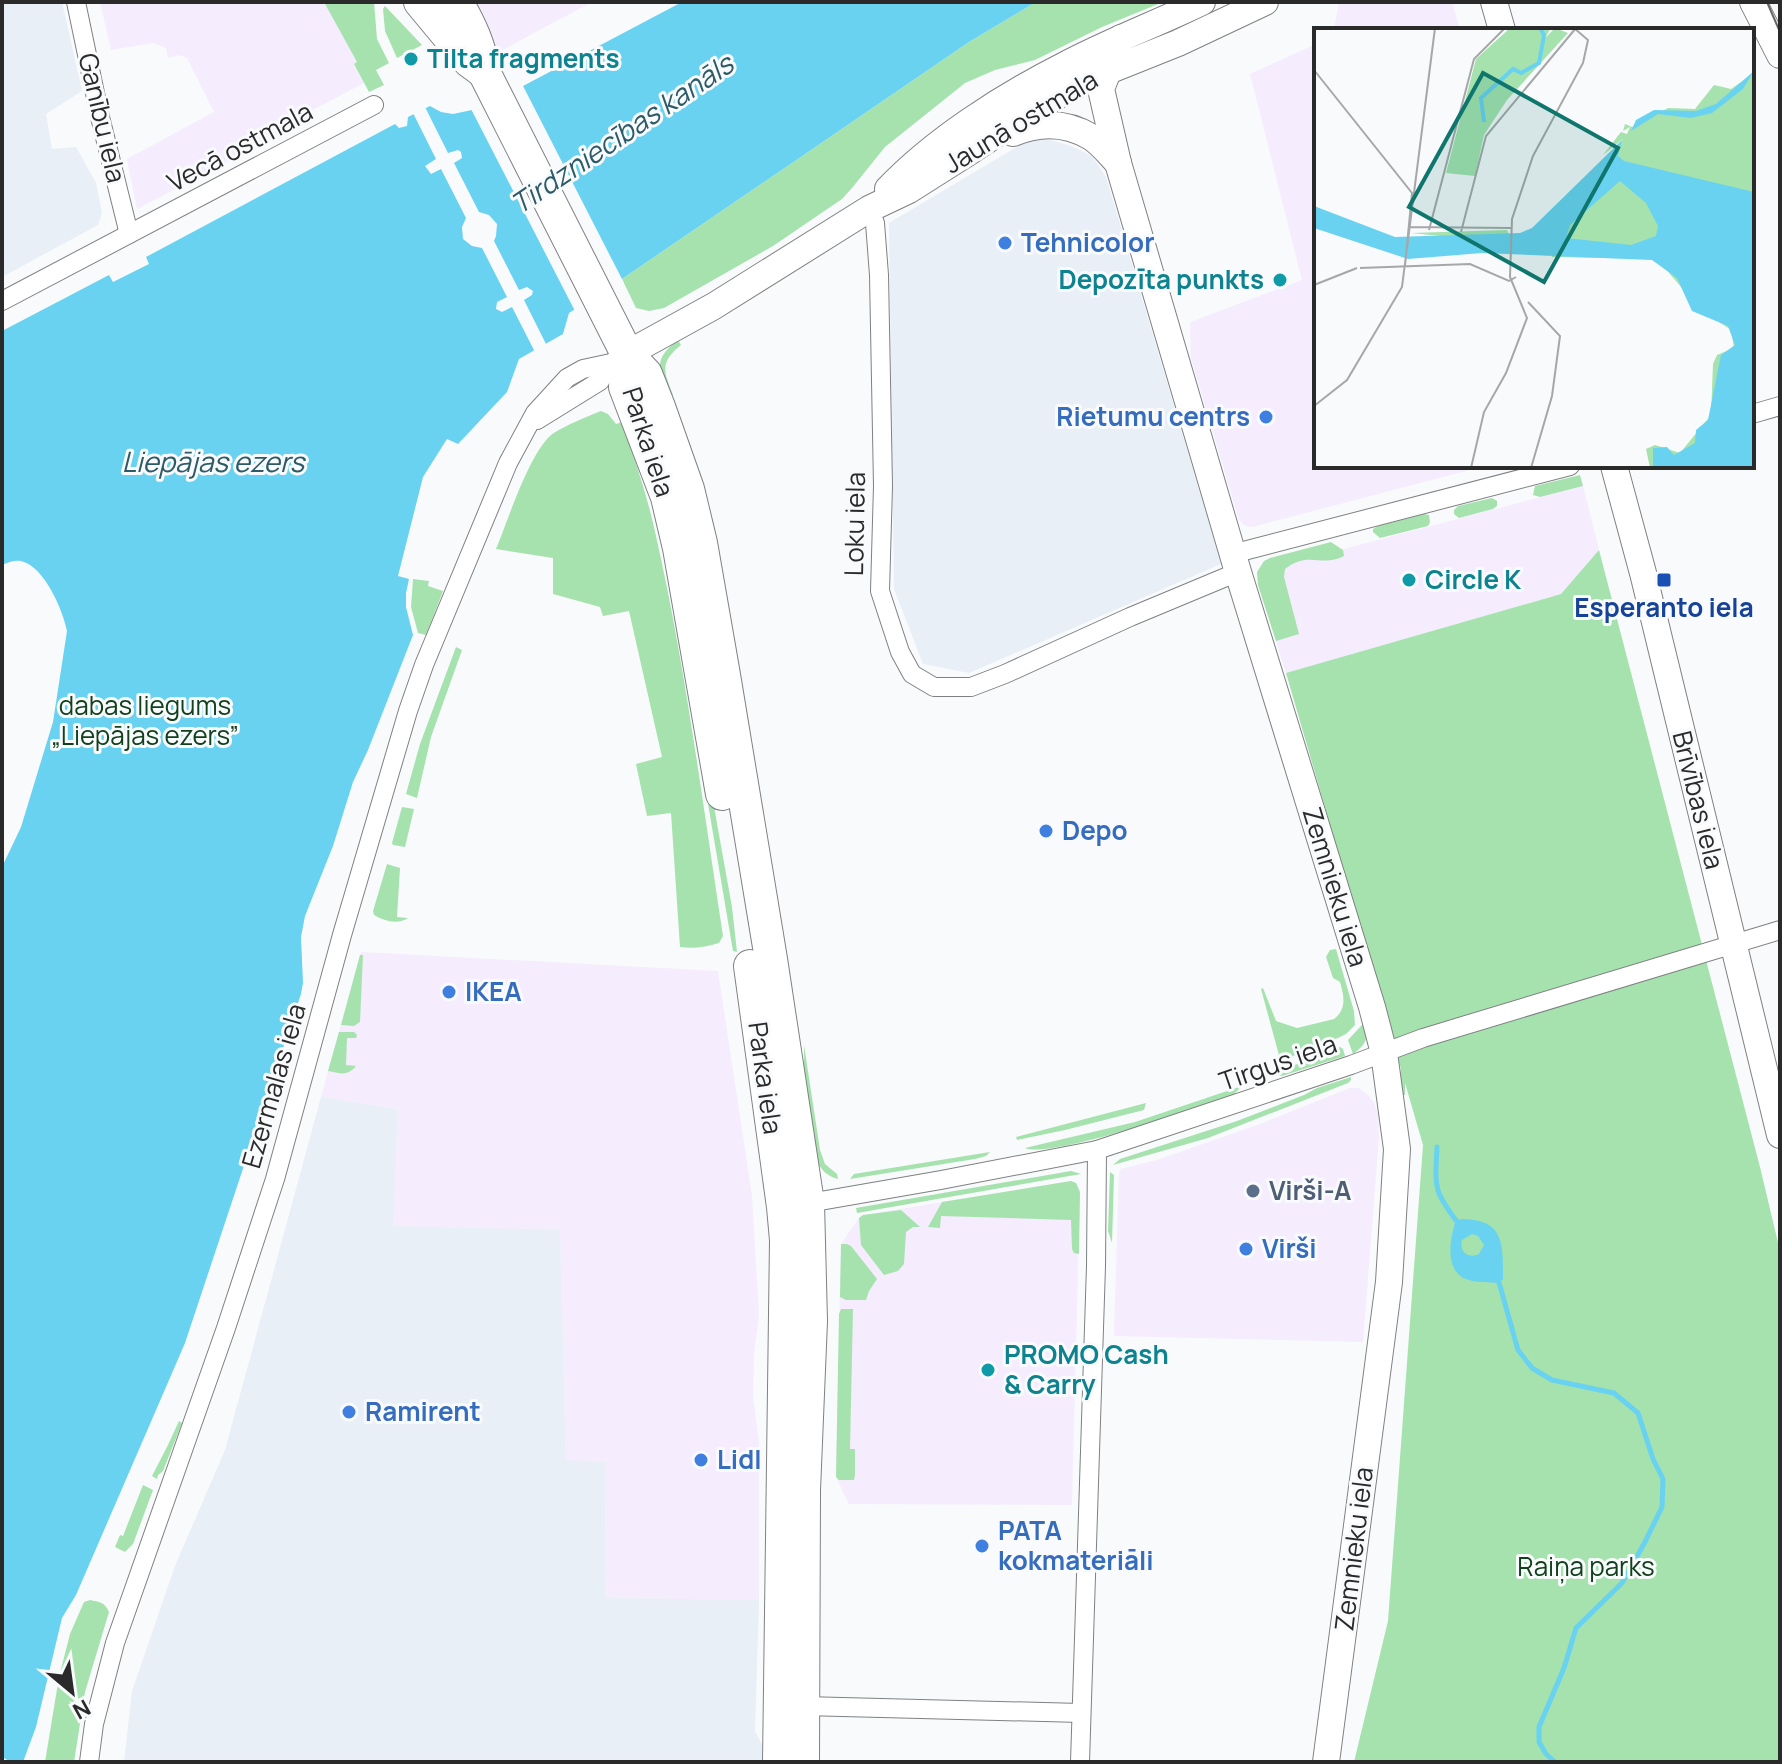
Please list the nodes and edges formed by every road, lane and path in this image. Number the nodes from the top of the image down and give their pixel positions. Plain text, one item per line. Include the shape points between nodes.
1 (76, 2) edge
2 (420, 2) edge
3 (457, 2) edge
4 (1202, 2) edge
5 (1265, 2) edge
6 (1494, 2) edge
7 (1753, 2) edge
8 (1501, 28) edge
9 (1121, 38) junction
10 (1780, 55) edge
11 (1108, 70) junction
12 (484, 72) junction
13 (374, 105) dead end
14 (969, 152) junction
15 (1118, 163) junction
16 (869, 209) junction
17 (129, 234) junction
18 (2, 301) edge
19 (619, 359) junction
20 (1780, 406) edge
21 (1754, 413) edge
22 (1563, 468) edge
23 (1615, 468) edge
24 (1235, 563) junction
25 (1780, 930) edge
26 (1734, 944) junction
27 (1384, 1053) junction
28 (1780, 1135) edge
29 (1097, 1150) junction
30 (796, 1205) junction
31 (803, 1706) junction
32 (1081, 1713) junction
33 (89, 1762) edge
34 (779, 1762) edge
35 (803, 1762) edge
36 (1080, 1762) edge
37 (1326, 1762) edge

1 - 17 street, Ganību iela
2 - 12 highway
3 - 12 highway via 481,50
4 - 9 main road, Jaunā ostmala
5 - 11 main road, Jaunā ostmala
6 - 8 main road
7 - 10 main road
9 - 11 main road, Zemnieku iela
9 - 16 main road, Jaunā ostmala via 1017,91 970,122 898,178
11 - 14 main road, Jaunā ostmala via 1034,109
11 - 15 main road, Zemnieku iela via 1101,89
12 - 19 highway via 606,309
13 - 17 street, Vecā ostmala
14 - 15 main road via 1028,126 1048,124 1092,137
14 - 16 main road, Jaunā ostmala
15 - 24 main road, Zemnieku iela
16 - 19 main road, Jaunā ostmala
16 - 24 street, Loku iela via 879,275 880,591 912,674 934,687 971,687 1130,617
17 - 18 street, Vecā ostmala
19 - 30 highway, Parka iela via 679,548
19 - 33 street, Ezermalas iela via 567,378 525,429 424,665 275,1179 115,1643
20 - 21 street
22 - 24 street
23 - 26 main road, Brīvības iela
24 - 27 main road, Zemnieku iela
25 - 26 street, Tirgus iela
26 - 27 street, Tirgus iela
26 - 28 main road, Brīvības iela
27 - 29 street, Tirgus iela
27 - 37 main road, Zemnieku iela via 1397,1149 1389,1282
29 - 30 street, Tirgus iela
29 - 32 street
30 - 31 highway, Parka iela via 811,1321
30 - 34 highway, Parka iela via 786,1240
31 - 32 street
31 - 35 highway, Parka iela
32 - 36 street

